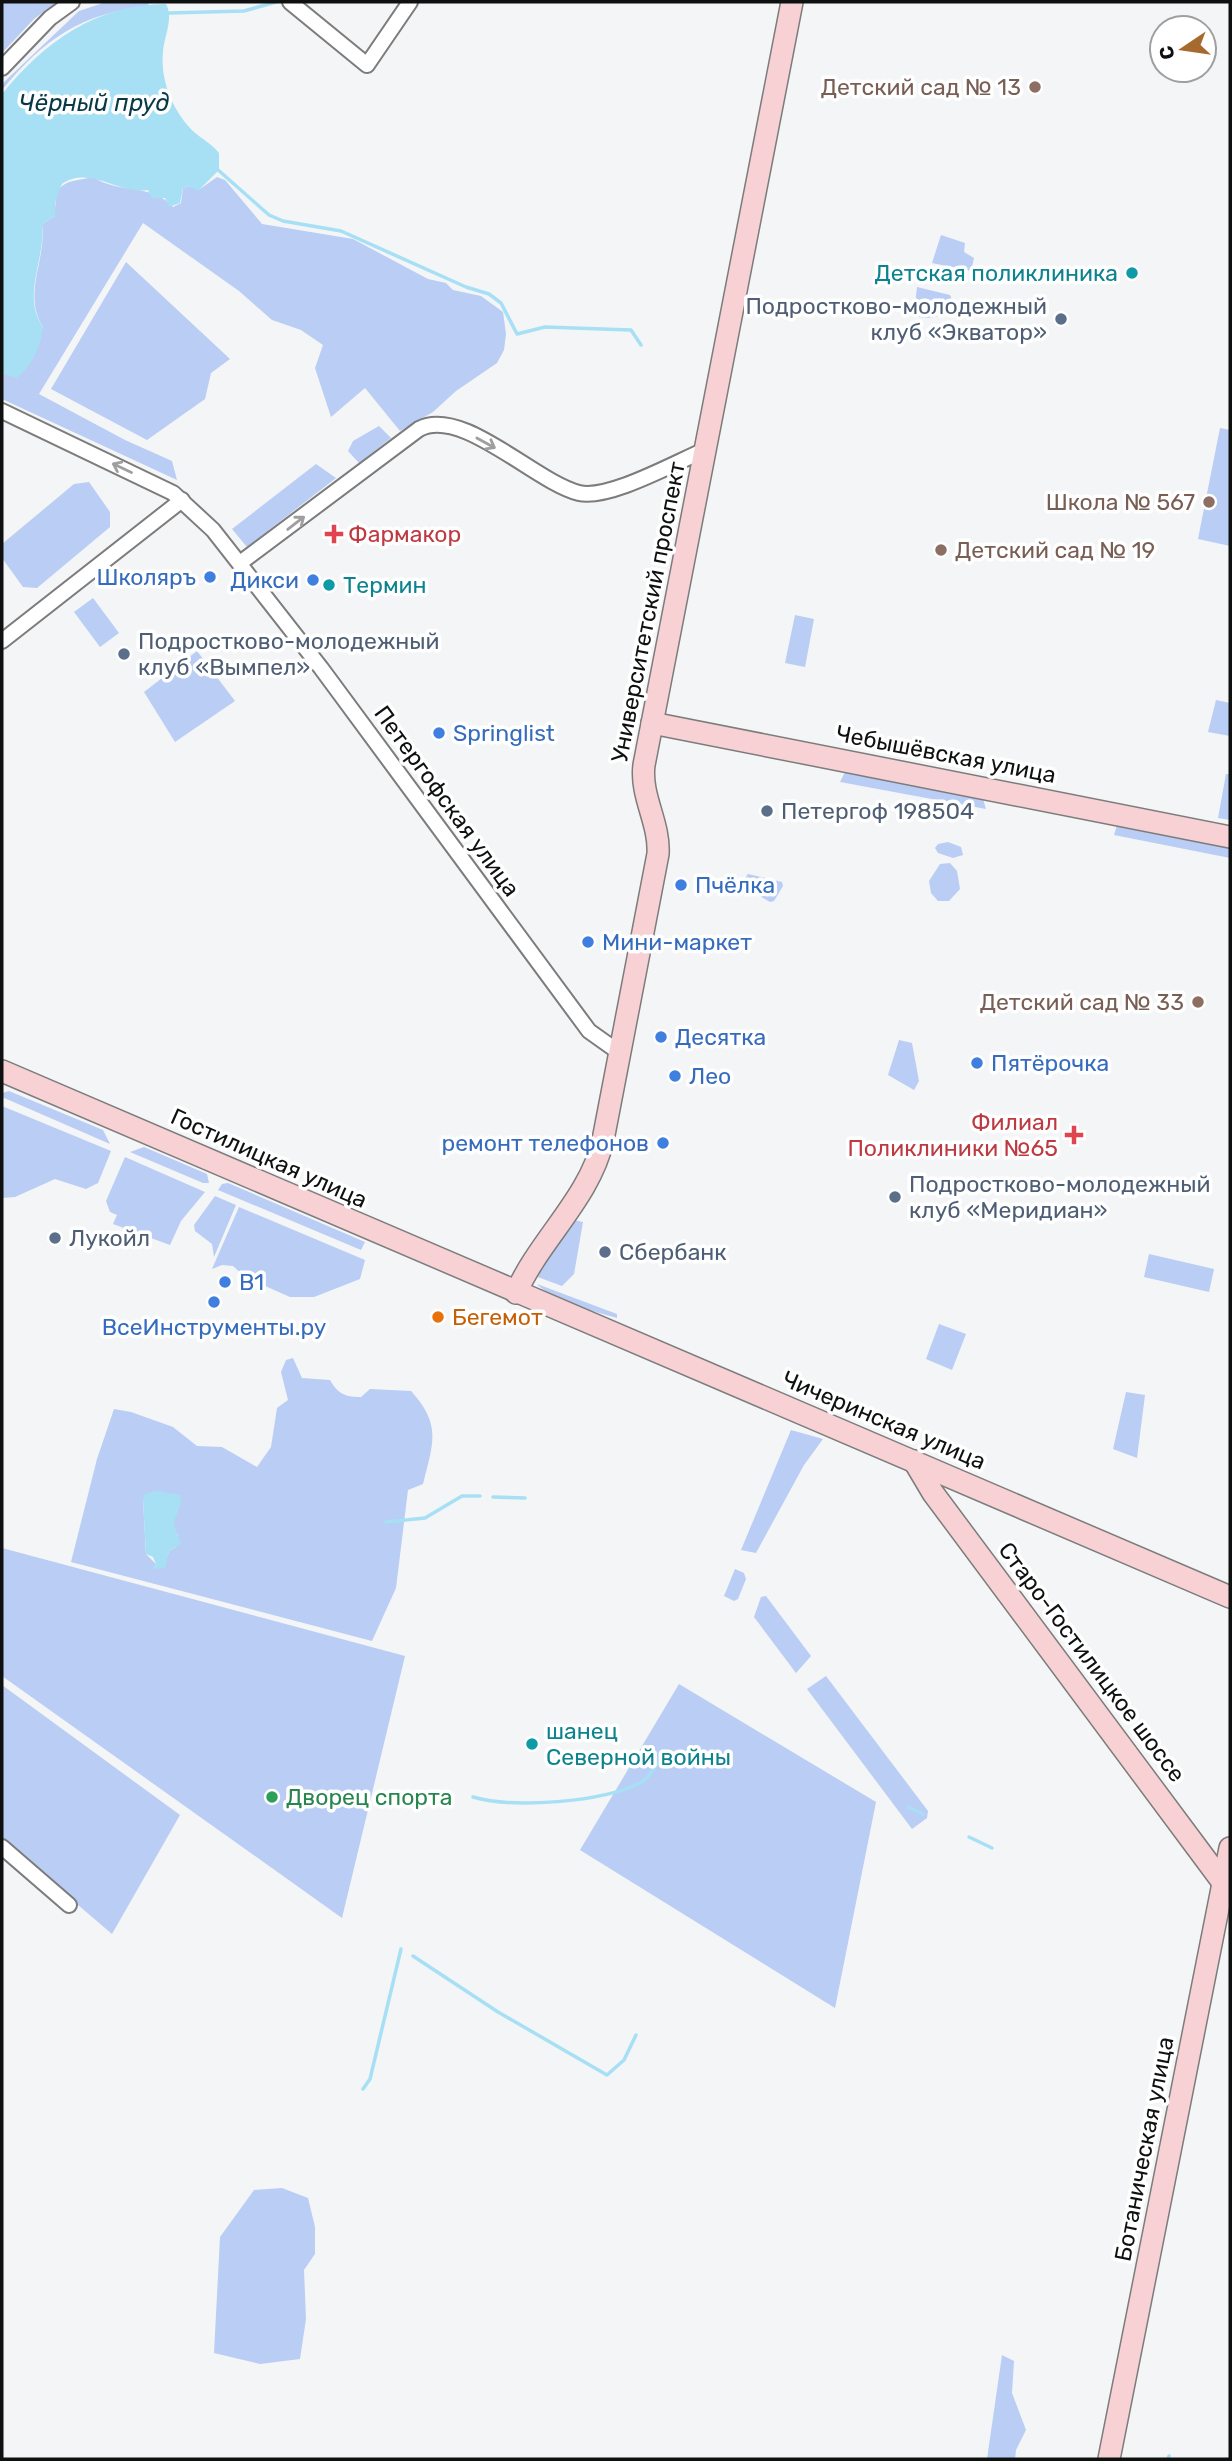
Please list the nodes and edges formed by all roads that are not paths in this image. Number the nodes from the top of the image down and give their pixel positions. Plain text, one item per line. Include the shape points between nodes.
1 (72, 2) edge
2 (290, 2) edge
3 (410, 2) edge
4 (792, 2) edge
5 (2, 68) edge
6 (2, 411) edge
7 (705, 450) junction
8 (182, 500) junction
9 (240, 563) junction
10 (2, 641) edge
11 (652, 723) junction
12 (1230, 837) edge
13 (620, 1053) junction
14 (2, 1071) edge
15 (516, 1293) junction
16 (914, 1461) junction
17 (1230, 1597) edge
18 (2, 1847) edge
19 (1230, 1849) edge
20 (1227, 1888) edge
21 (69, 1906) dead end
22 (1230, 1917) edge
23 (1109, 2459) edge
24 (1123, 2459) edge

1 - 5 street
2 - 3 street via 367,65
4 - 7 street, Университетский проспект
8 -> 6 street, Петергофская улица
9 -> 7 street via 419,429 432,424 456,426 579,493 606,491
7 - 11 street, Университетский проспект
8 - 9 street, Петергофская улица
8 - 10 street
9 - 13 street, Петергофская улица via 589,1031
11 - 12 street, Чебышёвская улица
11 - 13 street, Университетский проспект via 643,777 657,829 658,853
13 - 15 street, Университетский проспект via 596,1165 526,1270
14 - 15 street, Гостилицкая улица
15 - 16 street, Чичеринская улица
16 - 17 street, Чичеринская улица
16 - 20 street, Старо-Гостилицкое шоссе via 933,1493
18 - 21 street
19 - 20 street, Ботаническая улица
20 - 23 street, Ботаническая улица
22 - 24 street, Ботаническая улица

